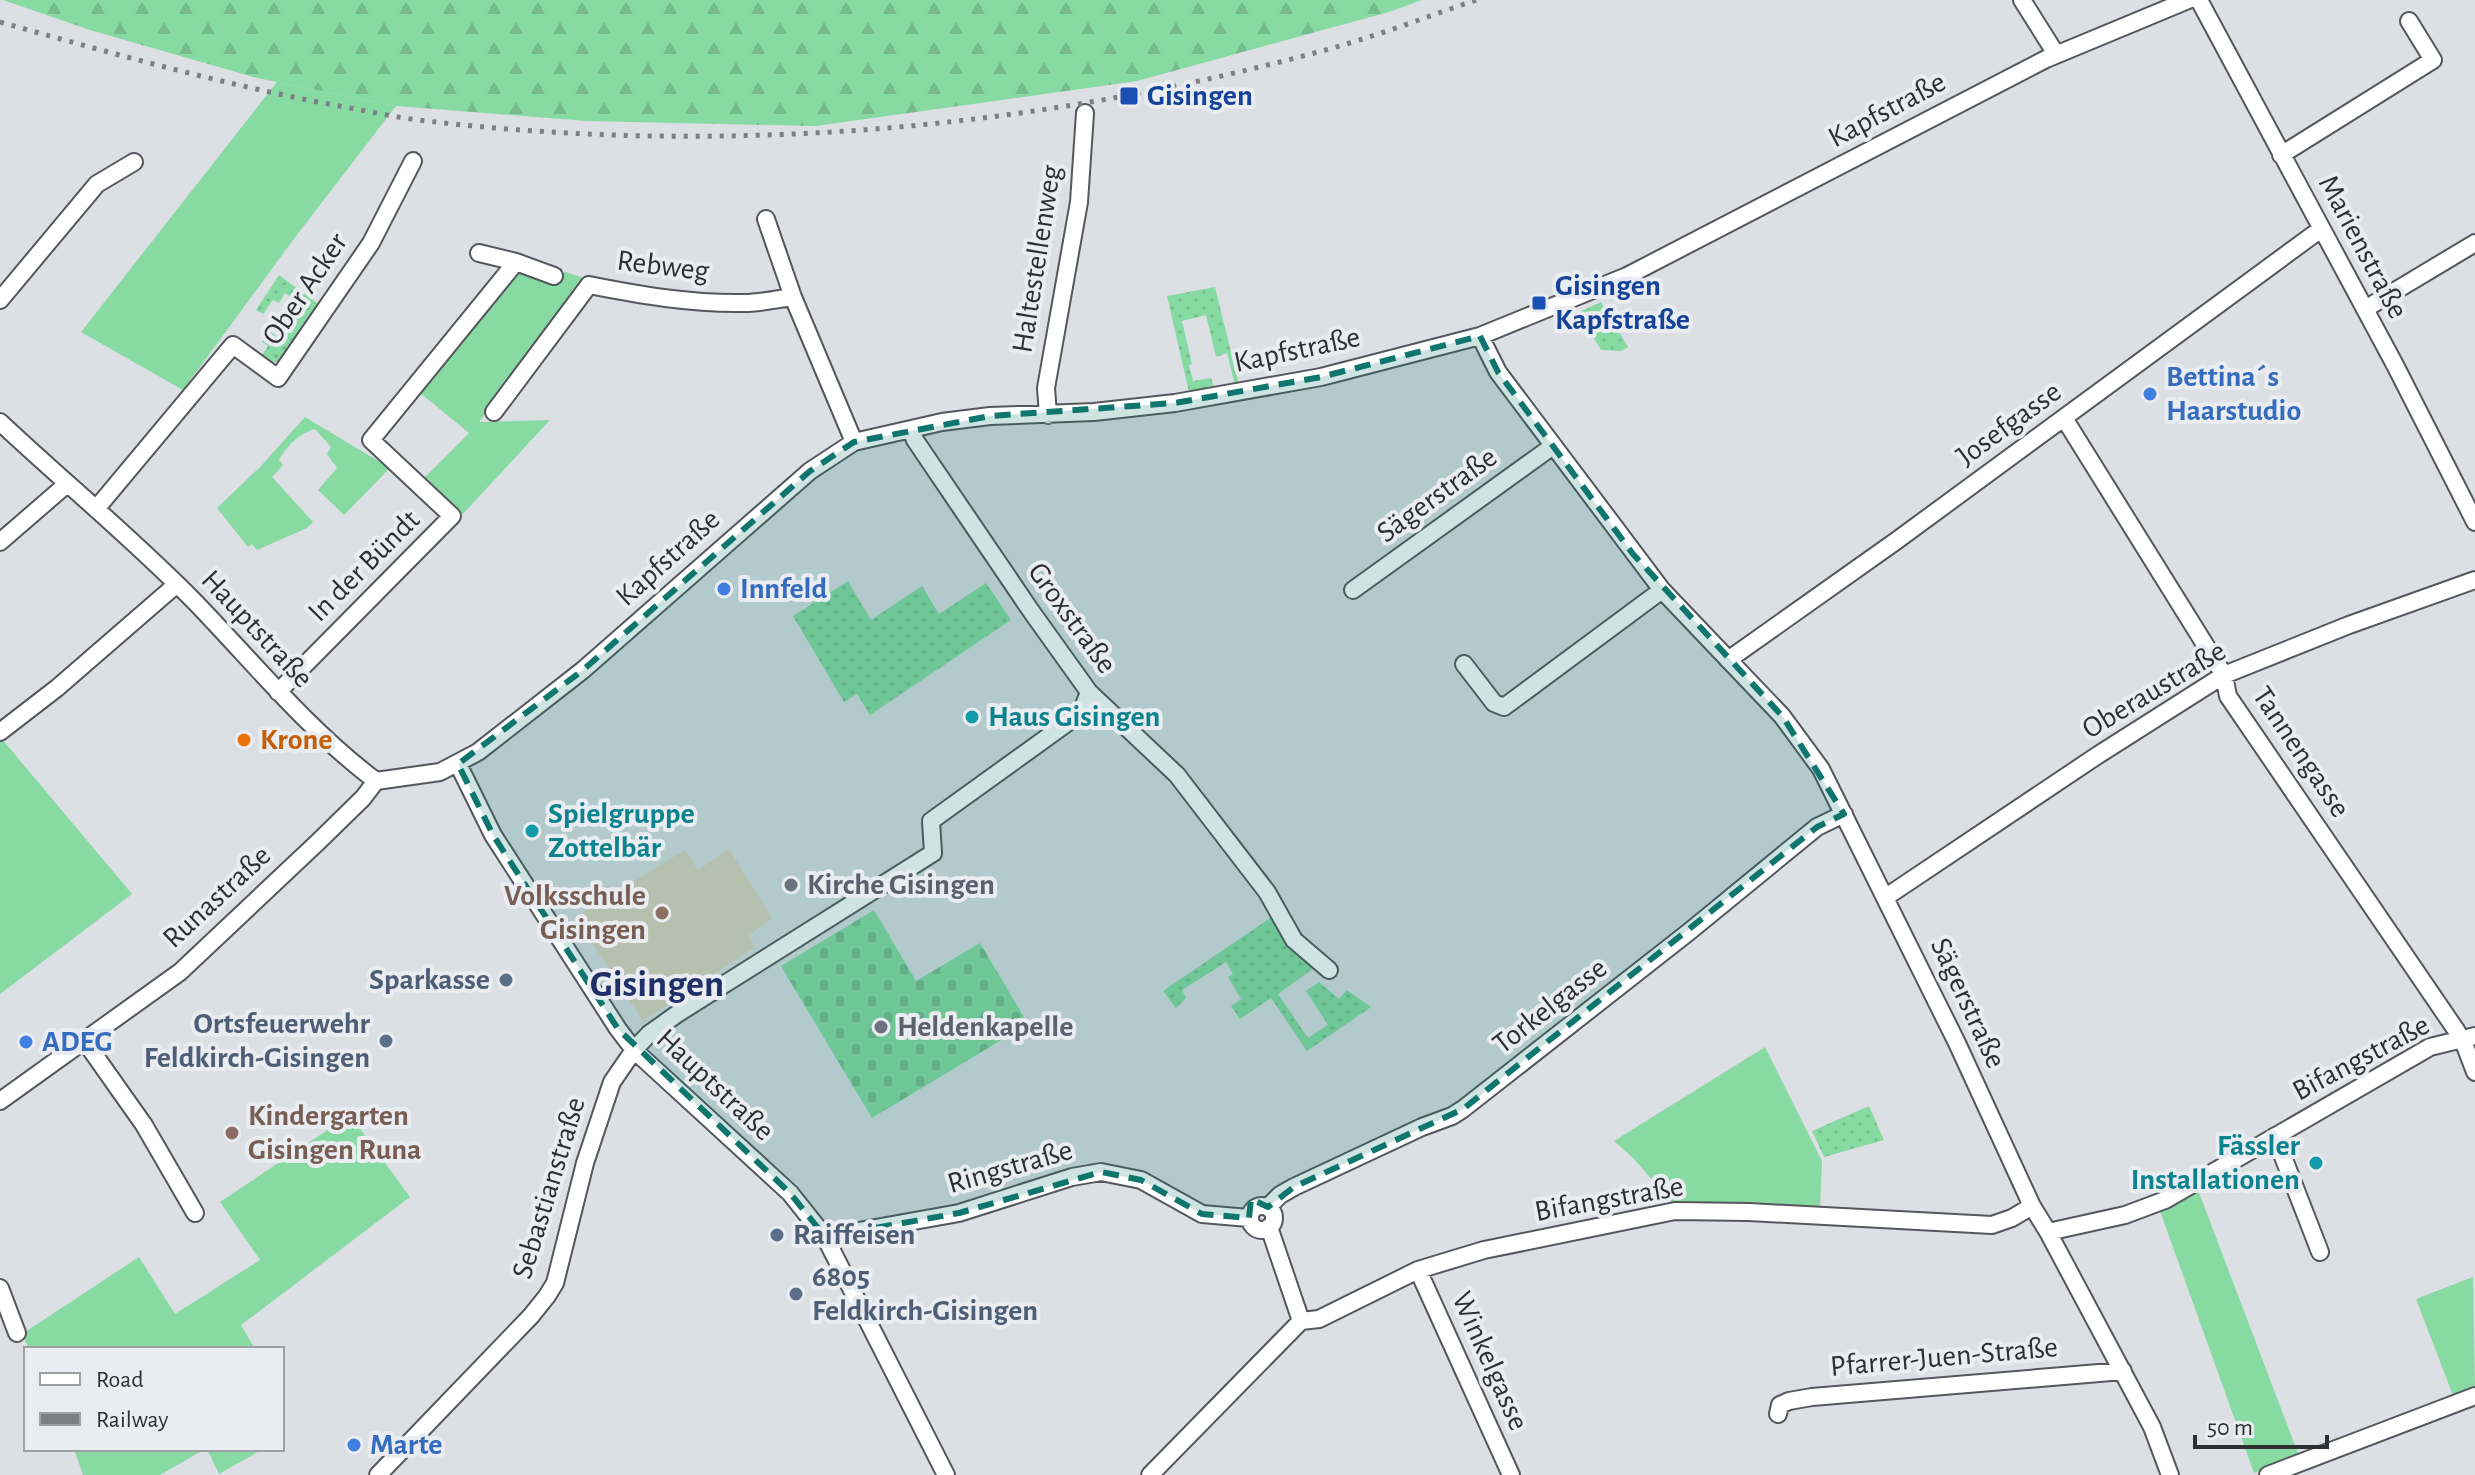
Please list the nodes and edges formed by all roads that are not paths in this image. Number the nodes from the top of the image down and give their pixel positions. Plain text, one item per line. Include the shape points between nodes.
1 (2022, 0) edge
2 (2188, 0) edge
3 (2199, 0) edge
4 (2409, 21) dead end
5 (2056, 54) junction
6 (1085, 113) dead end
7 (2281, 155) junction
8 (413, 161) dead end
9 (134, 162) dead end
10 (766, 219) dead end
11 (2321, 229) junction
12 (2475, 243) edge
13 (479, 253) dead end
14 (516, 262) junction
15 (554, 276) dead end
16 (793, 297) junction
17 (0, 300) edge
18 (2365, 309) junction
19 (1480, 336) junction
20 (494, 412) dead end
21 (1048, 415) junction
22 (2064, 418) junction
23 (0, 422) edge
24 (911, 429) junction
25 (854, 442) junction
26 (1553, 446) junction
27 (67, 484) junction
28 (96, 509) junction
29 (2474, 515) edge
30 (0, 542) edge
31 (2475, 580) edge
32 (177, 584) junction
33 (1353, 590) dead end
34 (1662, 590) junction
35 (1728, 660) junction
36 (1464, 664) dead end
37 (2224, 675) junction
38 (278, 692) junction
39 (1089, 692) junction
40 (0, 732) edge
41 (458, 764) junction
42 (376, 781) junction
43 (1844, 814) junction
44 (1886, 897) junction
45 (1329, 970) dead end
46 (2468, 1037) edge
47 (84, 1040) junction
48 (634, 1050) junction
49 (2475, 1072) edge
50 (0, 1101) edge
51 (2275, 1136) junction
52 (2032, 1206) junction
53 (1268, 1207) junction
54 (195, 1213) dead end
55 (1249, 1218) junction
56 (1269, 1227) junction
57 (2048, 1232) junction
58 (825, 1237) junction
59 (2320, 1252) dead end
60 (1418, 1270) junction
61 (0, 1288) edge
62 (1301, 1321) junction
63 (17, 1333) dead end
64 (2123, 1371) junction
65 (2475, 1396) edge
66 (1778, 1414) dead end
67 (378, 1475) edge
68 (946, 1475) edge
69 (1150, 1475) edge
70 (1511, 1475) edge
71 (2170, 1475) edge
72 (2268, 1475) edge

1 - 5 street
2 - 5 street, Kapfstraße
3 - 7 street, Marienstraße
4 - 7 street via 2433,60
5 - 19 street, Kapfstraße via 1627,276
6 - 21 street, Haltestellenweg via 1079,202 1046,388
7 - 11 street, Marienstraße
8 - 28 street, Ober Acker via 371,243 278,378 233,345
9 - 17 street via 97,184
10 - 16 street
11 - 18 street, Marienstraße
11 - 22 street, Josefgasse
12 - 18 street
13 - 14 street
14 - 15 street
14 - 38 street, In der Bündt via 371,440 452,516
16 - 20 street, Rebweg via 718,302 589,285
16 - 25 street
18 - 29 street, Marienstraße
19 - 21 street, Kapfstraße via 1321,377 1175,403
19 - 26 street, Sägerstraße via 1498,372
21 - 24 street, Kapfstraße via 990,416
22 - 35 street, Josefgasse
22 - 37 street, Tannengasse
23 - 27 street, Hauptstraße
24 - 25 street, Kapfstraße
24 - 39 street, Groxstraße
25 - 41 street, Kapfstraße via 810,471 533,711
26 - 33 street, Sägerstraße
26 - 34 street, Sägerstraße
27 - 28 street, Hauptstraße
27 - 30 street
28 - 32 street, Hauptstraße
31 - 37 street, Oberaustraße
32 - 38 street, Hauptstraße
32 - 40 street
34 - 35 street, Sägerstraße
34 - 36 street via 1504,707 1494,703
35 - 43 street, Sägerstraße via 1808,750
37 - 44 street, Oberaustraße
37 - 46 street, Tannengasse via 2228,696
38 - 42 street, Hauptstraße
39 - 45 street, Groxstraße via 1177,775 1267,892 1294,940
39 - 48 street, Sebastianstraße via 1081,713 931,821 933,853 677,1014
41 - 42 street via 440,772
41 - 48 street, Hauptstraße via 518,876
42 - 47 street, Runastraße via 180,972
43 - 44 street, Sägerstraße
43 - 53 street, Torkelgasse via 1817,827 1463,1109 1294,1187
44 - 52 street, Sägerstraße
46 - 49 street, Tannengasse
46 - 51 street, Bifangstraße via 2430,1047
47 - 50 street, Runastraße
47 - 54 street via 144,1125
48 - 58 street, Hauptstraße via 790,1193
48 - 67 street, Sebastianstraße via 601,1109 555,1283 531,1316
51 - 57 street, Bifangstraße via 2165,1200
51 - 59 street, Bifangstraße
52 - 57 street, Sägerstraße
52 - 60 street, Bifangstraße via 1992,1225 1675,1211 1484,1250
53 - 55 street via 1257,1206
53 - 56 street via 1274,1217
55 - 56 street, Ringstraße via 1258,1229
55 - 58 street, Ringstraße via 1202,1214 1141,1180 1101,1172 959,1213
56 - 62 street
57 - 64 street, Sägerstraße
58 - 68 street, Hauptstraße
60 - 62 street, Bifangstraße via 1319,1319
60 - 70 street, Winkelgasse
61 - 63 street
62 - 69 street
64 - 66 street, Pfarrer-Juen-Straße via 1812,1397 1780,1405
64 - 71 street, Sägerstraße
65 - 72 street

